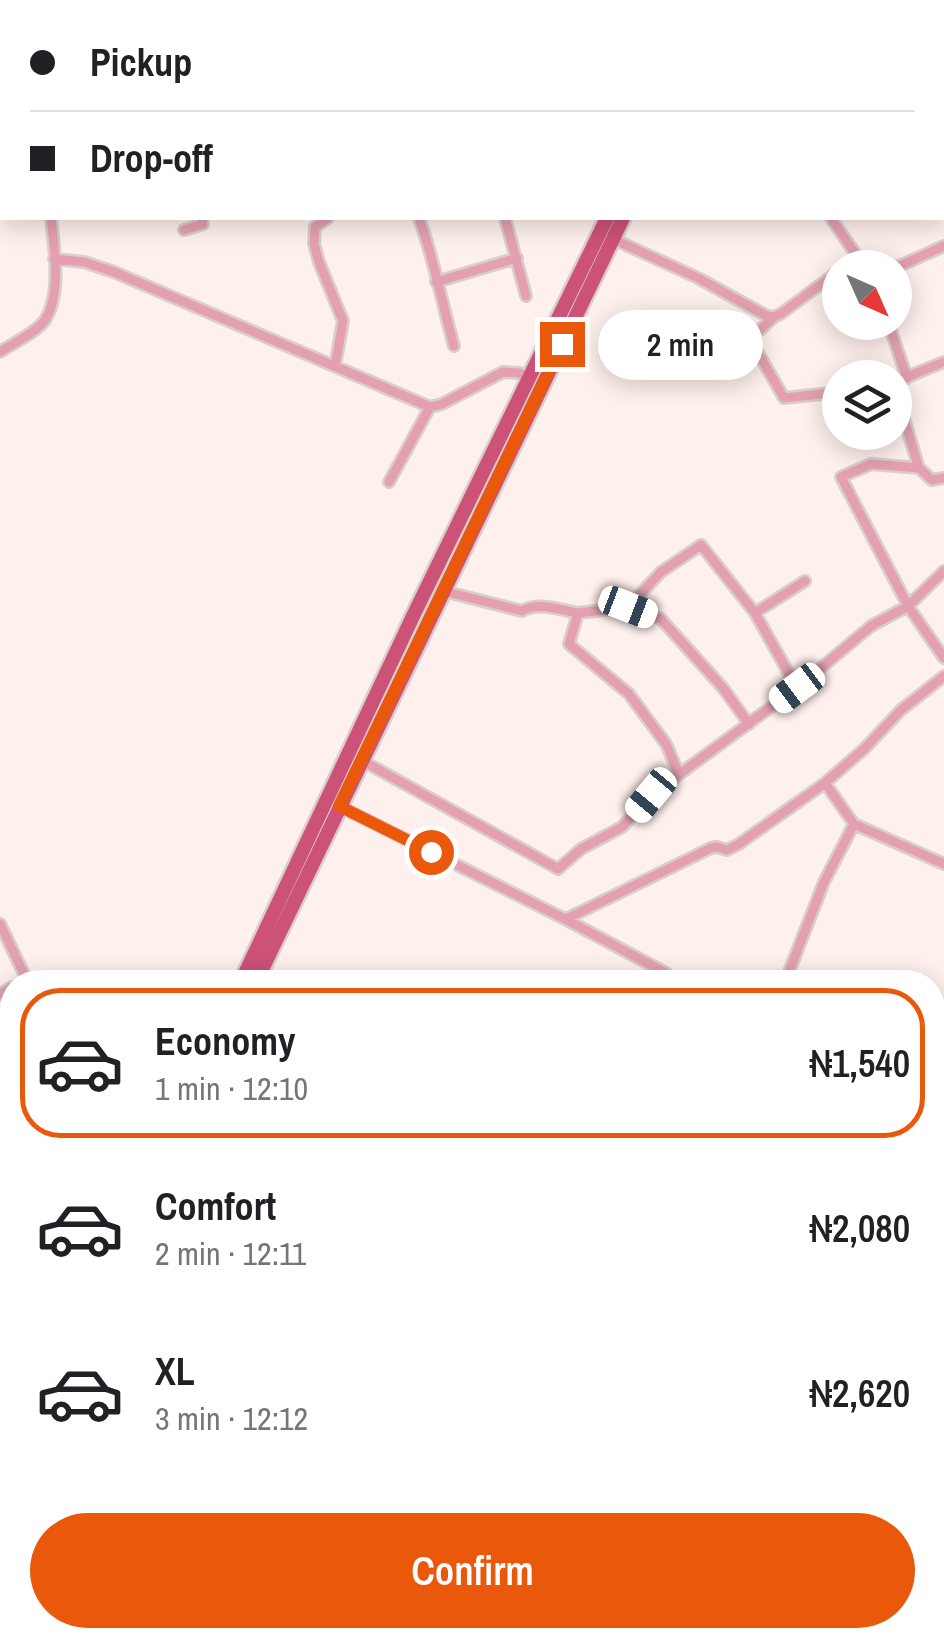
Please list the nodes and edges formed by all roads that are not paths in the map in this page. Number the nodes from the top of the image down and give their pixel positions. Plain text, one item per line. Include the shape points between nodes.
1 (51, 220) edge
2 (201, 220) edge
3 (325, 220) edge
4 (420, 220) edge
5 (507, 220) edge
6 (606, 220) edge
7 (622, 220) edge
8 (833, 220) edge
9 (184, 230) dead end
10 (613, 239) junction
11 (944, 246) edge
12 (856, 250) edge
13 (517, 258) junction
14 (54, 259) junction
15 (912, 260) edge
16 (436, 282) junction
17 (822, 283) edge
18 (526, 296) dead end
19 (774, 317) junction
20 (454, 346) dead end
21 (0, 352) edge
22 (944, 362) edge
23 (334, 366) junction
24 (912, 375) edge
25 (531, 378) junction
26 (822, 394) edge
27 (430, 407) junction
28 (912, 445) edge
29 (919, 468) junction
30 (944, 478) edge
31 (389, 482) dead end
32 (944, 572) edge
33 (805, 581) dead end
34 (443, 591) junction
35 (908, 606) junction
36 (628, 607) junction
37 (578, 613) junction
38 (755, 613) junction
39 (944, 658) edge
40 (944, 676) edge
41 (797, 688) junction
42 (749, 724) junction
43 (362, 760) junction
44 (679, 774) junction
45 (825, 783) junction
46 (339, 806) junction
47 (854, 824) junction
48 (944, 864) edge
49 (566, 919) junction
50 (0, 924) edge
51 (20, 970) edge
52 (246, 970) edge
53 (262, 970) edge
54 (660, 970) edge
55 (790, 970) edge

1 - 14 street
2 - 9 street
3 - 23 street via 315,227 314,244 343,321
4 - 16 street
5 - 13 street
6 - 25 main road
7 - 10 main road
8 - 12 street
10 - 19 street
10 - 34 main road
11 - 15 street
13 - 16 street
13 - 18 street
14 - 21 street via 54,292 44,322
14 - 23 street via 114,272
16 - 20 street
17 - 19 street
19 - 26 street via 750,338 784,398
22 - 24 street
23 - 27 street
25 - 27 street via 503,372
25 - 52 main road
27 - 31 street
28 - 29 street
29 - 30 street via 932,480
29 - 35 street via 872,464 840,477
32 - 35 street
33 - 38 street
34 - 37 street via 522,612 538,606
34 - 43 main road
35 - 39 street
35 - 41 street via 872,626
36 - 37 street
36 - 38 street via 701,545
36 - 42 street via 661,620
37 - 44 street via 570,644 628,694 666,744
38 - 41 street
40 - 45 street
41 - 42 street
42 - 44 street
43 - 44 street via 558,869 622,827
43 - 46 main road
45 - 47 street
45 - 49 street via 740,844 711,848
46 - 49 street
46 - 53 main road
47 - 48 street
47 - 55 street
49 - 54 street
50 - 51 street

